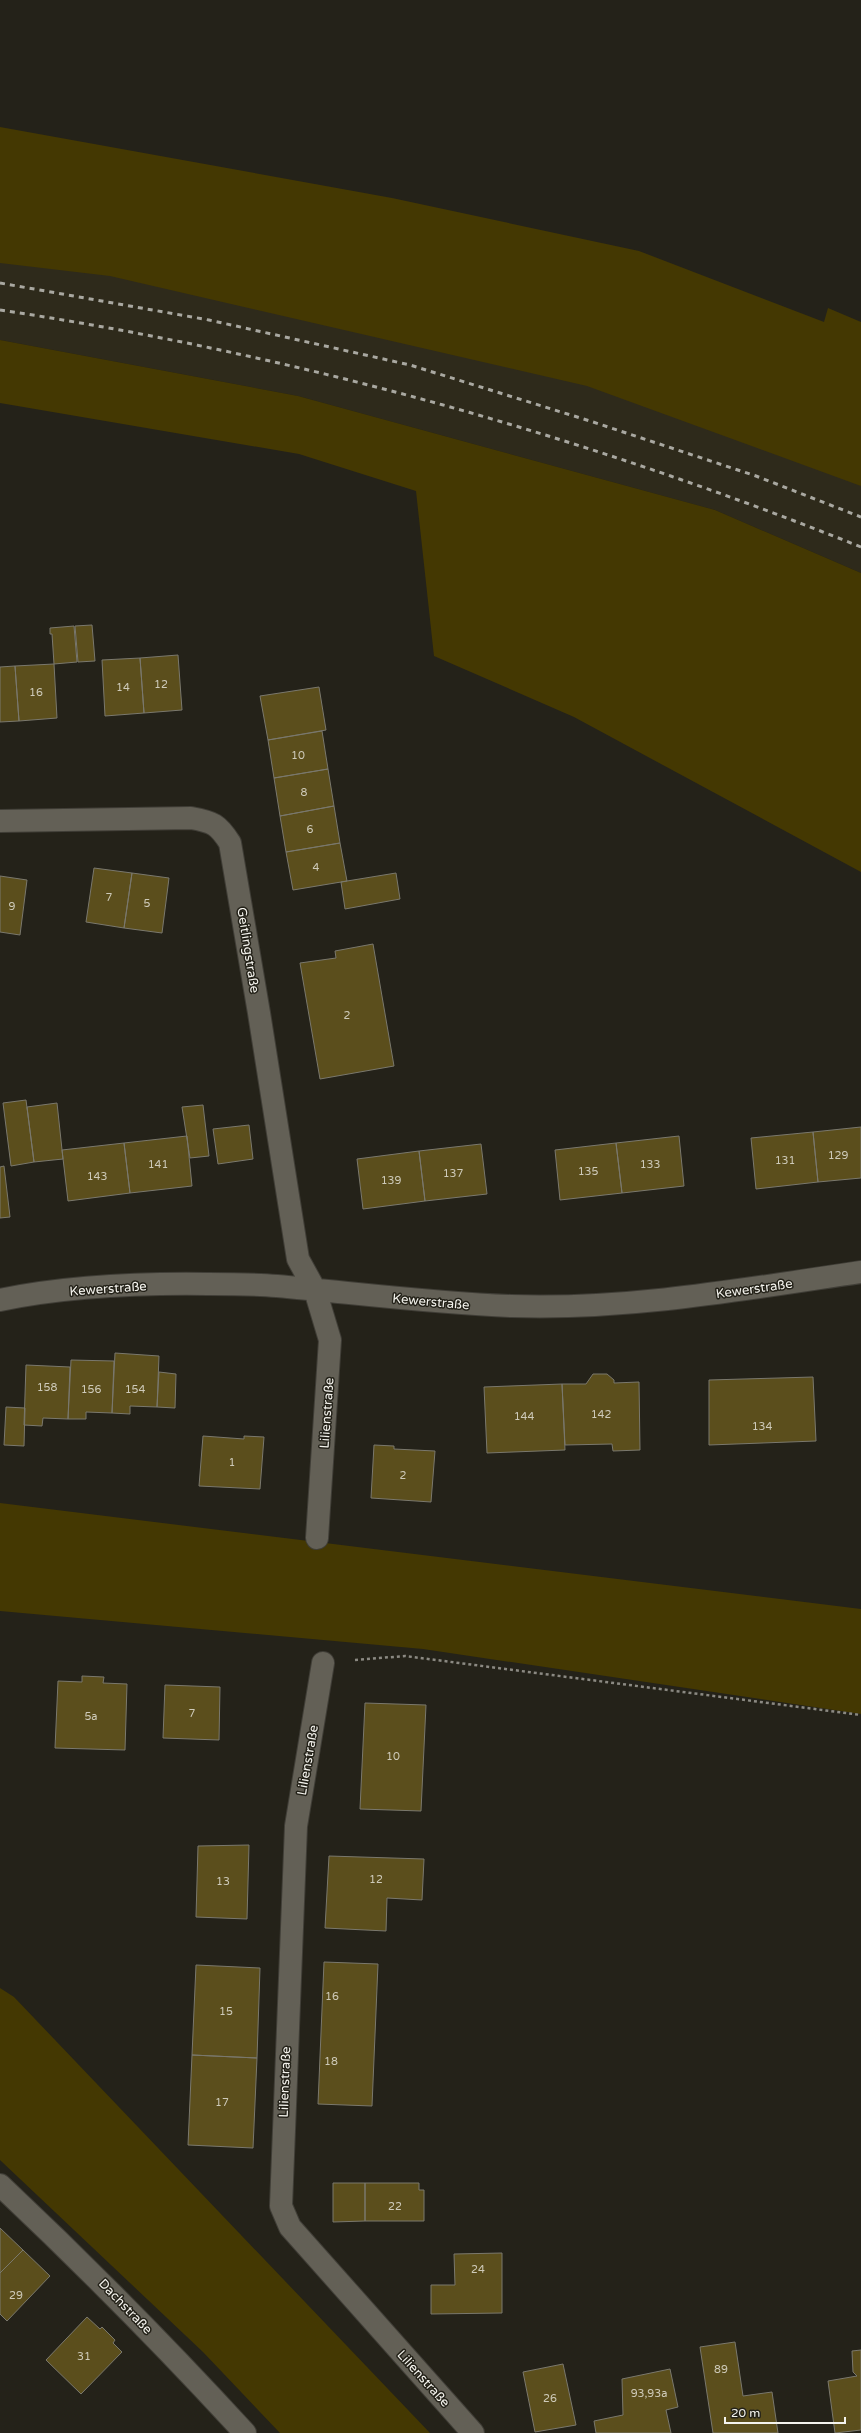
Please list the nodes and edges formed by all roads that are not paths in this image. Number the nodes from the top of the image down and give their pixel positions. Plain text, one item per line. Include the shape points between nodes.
1 (0, 821) edge
2 (861, 1272) edge
3 (315, 1290) junction
4 (0, 1300) edge
5 (317, 1538) dead end
6 (323, 1663) road end
7 (0, 2185) edge
8 (245, 2433) edge
9 (473, 2433) edge

1 - 3 street, Geitlingstraße via 191,818 210,822 221,829 230,843 233,856 298,1259
2 - 3 street, Kewerstraße via 684,1298 555,1306 466,1304
3 - 4 street, Kewerstraße via 241,1285 125,1285
3 - 5 street, Lilienstraße via 330,1340
6 - 9 street, Lilienstraße via 296,1826 281,2206 290,2227
7 - 8 street, Dachstraße via 134,2314

